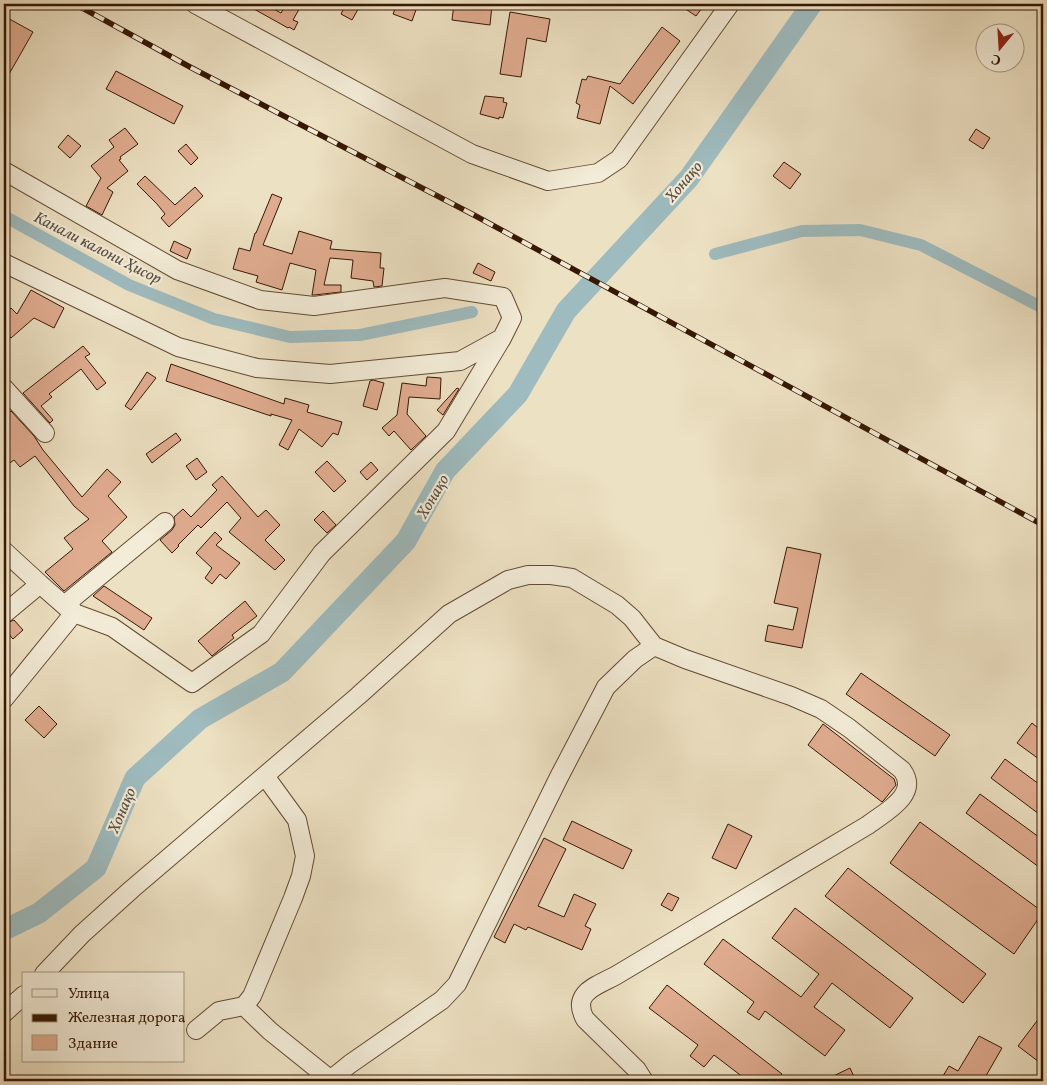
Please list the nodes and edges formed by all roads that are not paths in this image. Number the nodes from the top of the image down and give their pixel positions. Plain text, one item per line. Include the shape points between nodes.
1 (195, 4) edge
2 (730, 4) edge
3 (4, 171) edge
4 (4, 263) edge
5 (502, 338) junction
6 (4, 388) edge
7 (44, 433) dead end
8 (165, 522) dead end
9 (4, 551) edge
10 (40, 584) junction
11 (74, 613) junction
12 (4, 614) edge
13 (654, 646) junction
14 (4, 699) edge
15 (265, 776) junction
16 (46, 972) edge
17 (22, 997) edge
18 (244, 1006) junction
19 (4, 1012) edge
20 (196, 1030) dead end
21 (330, 1080) edge
22 (644, 1081) edge

1 - 2 street via 472,154 548,181 598,174 619,160
3 - 5 street via 177,270 260,300 314,306 445,288 503,297 512,318
4 - 5 street via 178,348 257,368 330,374 460,361
5 - 11 street via 446,431 322,553 261,634 192,683 112,627
6 - 7 street
8 - 11 street via 68,602
9 - 10 street
10 - 11 street
10 - 12 street
11 - 14 street
13 - 15 street via 617,605 572,578 528,575 508,580 449,614
13 - 21 street via 606,687 456,984 442,1000
13 - 22 street via 821,709 902,770 908,782 899,802 868,825 587,991 580,1005 585,1020 638,1070
15 - 16 street via 110,908
15 - 18 street via 297,820 305,856 293,898 252,996
17 - 19 street
18 - 20 street via 219,1011
18 - 21 street

